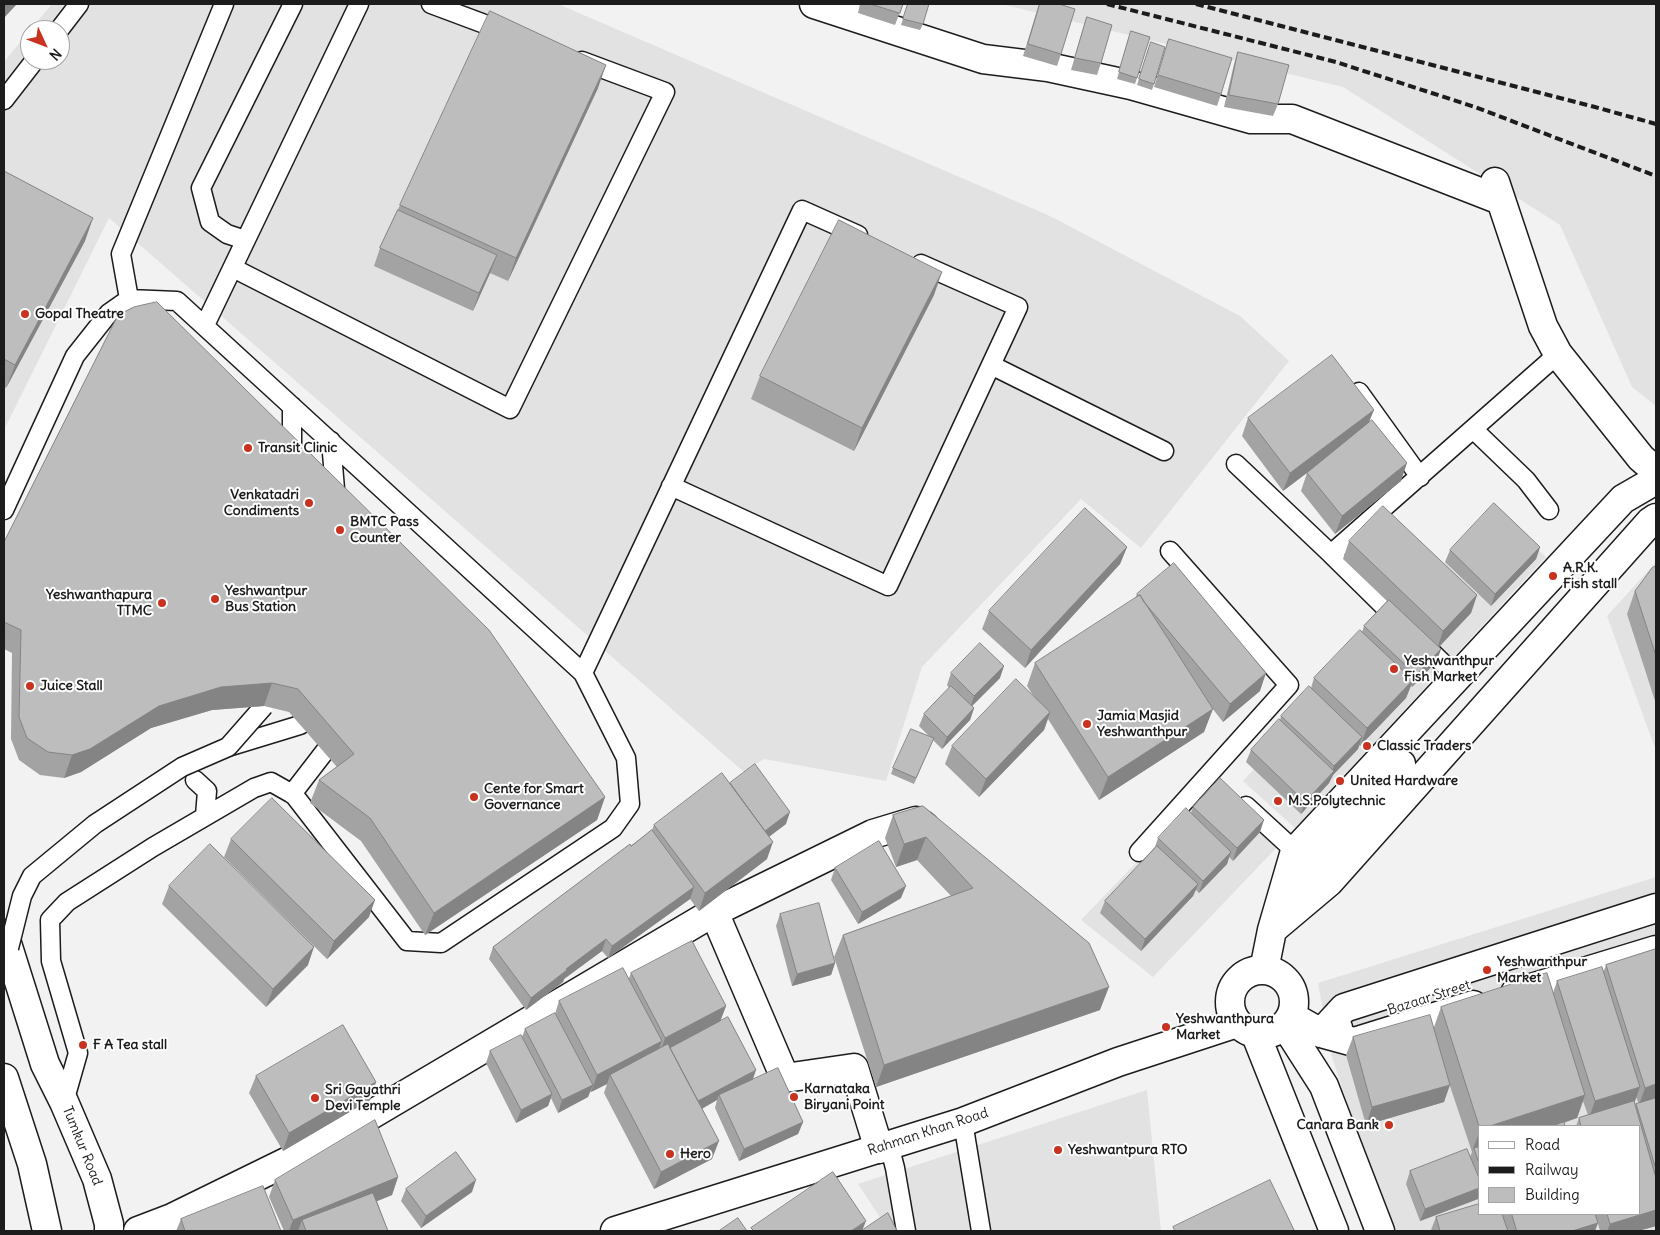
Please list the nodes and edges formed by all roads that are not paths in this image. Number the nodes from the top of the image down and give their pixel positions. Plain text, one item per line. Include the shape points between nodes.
1 (79, 4) edge
2 (224, 4) edge
3 (293, 4) edge
4 (359, 4) edge
5 (431, 4) edge
6 (814, 4) edge
7 (66, 20) edge
8 (524, 39) edge
9 (571, 57) edge
10 (27, 70) edge
11 (4, 100) edge
12 (245, 240) junction
13 (874, 242) edge
14 (910, 258) edge
15 (232, 268) junction
16 (130, 299) junction
17 (205, 325) junction
18 (1558, 354) junction
19 (991, 364) junction
20 (1348, 377) edge
21 (292, 406) junction
22 (1473, 429) junction
23 (331, 441) junction
24 (1164, 451) dead end
25 (1236, 464) dead end
26 (278, 471) edge
27 (1656, 472) edge
28 (1420, 477) junction
29 (1656, 480) edge
30 (671, 486) junction
31 (1656, 497) edge
32 (4, 510) edge
33 (1549, 510) dead end
34 (338, 517) edge
35 (1656, 518) edge
36 (1170, 551) dead end
37 (1331, 554) junction
38 (583, 673) junction
39 (1457, 677) junction
40 (262, 688) edge
41 (317, 689) edge
42 (341, 714) edge
43 (228, 747) junction
44 (1210, 774) junction
45 (195, 780) dead end
46 (292, 794) junction
47 (205, 816) junction
48 (940, 838) edge
49 (1296, 851) junction
50 (1139, 852) dead end
51 (1656, 908) edge
52 (714, 912) junction
53 (1656, 926) edge
54 (1272, 930) junction
55 (6, 941) edge
56 (1656, 950) edge
57 (1264, 970) junction
58 (1288, 1020) junction
59 (1246, 1029) junction
60 (1321, 1033) junction
61 (4, 1078) edge
62 (64, 1102) junction
63 (963, 1122) junction
64 (884, 1147) junction
65 (47, 1231) edge
66 (109, 1231) edge
67 (138, 1231) edge
68 (615, 1231) edge
69 (906, 1231) edge
70 (981, 1231) edge
71 (1334, 1231) edge
72 (1380, 1231) edge

1 - 7 lane
2 - 16 lane via 121,254
3 - 12 lane via 201,188 210,222 227,234
4 - 12 lane
5 - 8 lane
6 - 18 main road via 983,59 1048,67 1131,85 1251,119 1292,119 1497,189 1543,326
9 - 15 lane via 665,92 510,409
10 - 11 lane
12 - 15 lane
13 - 30 lane via 802,210
14 - 19 lane via 1018,308
15 - 17 lane
16 - 17 lane via 177,301
16 - 32 lane via 108,313 75,356
17 - 21 lane
18 - 22 lane
18 - 27 main road via 1641,458
19 - 24 lane
19 - 30 lane via 888,586
20 - 28 lane
21 - 23 lane
21 - 26 lane via 292,447
22 - 28 lane
22 - 33 lane via 1526,480
23 - 34 lane
23 - 38 lane
25 - 37 lane
28 - 37 lane
29 - 39 main road via 1623,499
30 - 38 lane
31 - 54 main road via 1617,531 1341,831 1309,869
35 - 54 main road via 1329,882
36 - 44 lane via 1290,685
37 - 39 lane
38 - 46 lane via 626,758 630,804 613,828 441,943 407,941
39 - 49 main road
40 - 43 lane, bridge via 264,706
41 - 43 lane via 300,725
42 - 46 lane via 340,732
43 - 55 lane, bridge via 182,767 95,824 32,876
44 - 49 lane
44 - 50 lane
45 - 47 lane via 207,791
46 - 47 lane via 271,782
47 - 62 lane via 67,902 50,920 51,961 78,1053
48 - 52 main road via 916,821 873,834
49 - 54 main road
51 - 60 main road via 1344,1008
52 - 64 main road via 785,1078 854,1068
52 - 67 main road via 315,1148 172,1218
53 - 60 main road, Bazaar Street
54 - 57 main road
55 - 62 main road, Tumkur Road via 45,1064
56 - 60 main road via 1354,1042
57 - 58 main road via 1276,973 1290,987 1294,1006
57 - 59 main road via 1245,974 1231,992 1231,1014
58 - 59 main road, Rahman Khan Road via 1278,1031 1267,1034
58 - 60 main road
58 - 72 main road via 1324,1086
59 - 63 main road, Rahman Khan Road via 1118,1062
59 - 71 main road
61 - 65 main road via 32,1164
62 - 66 main road, Tumkur Road via 97,1179
63 - 64 main road, Rahman Khan Road
63 - 70 lane
64 - 68 main road, Rahman Khan Road
64 - 69 lane via 895,1168

